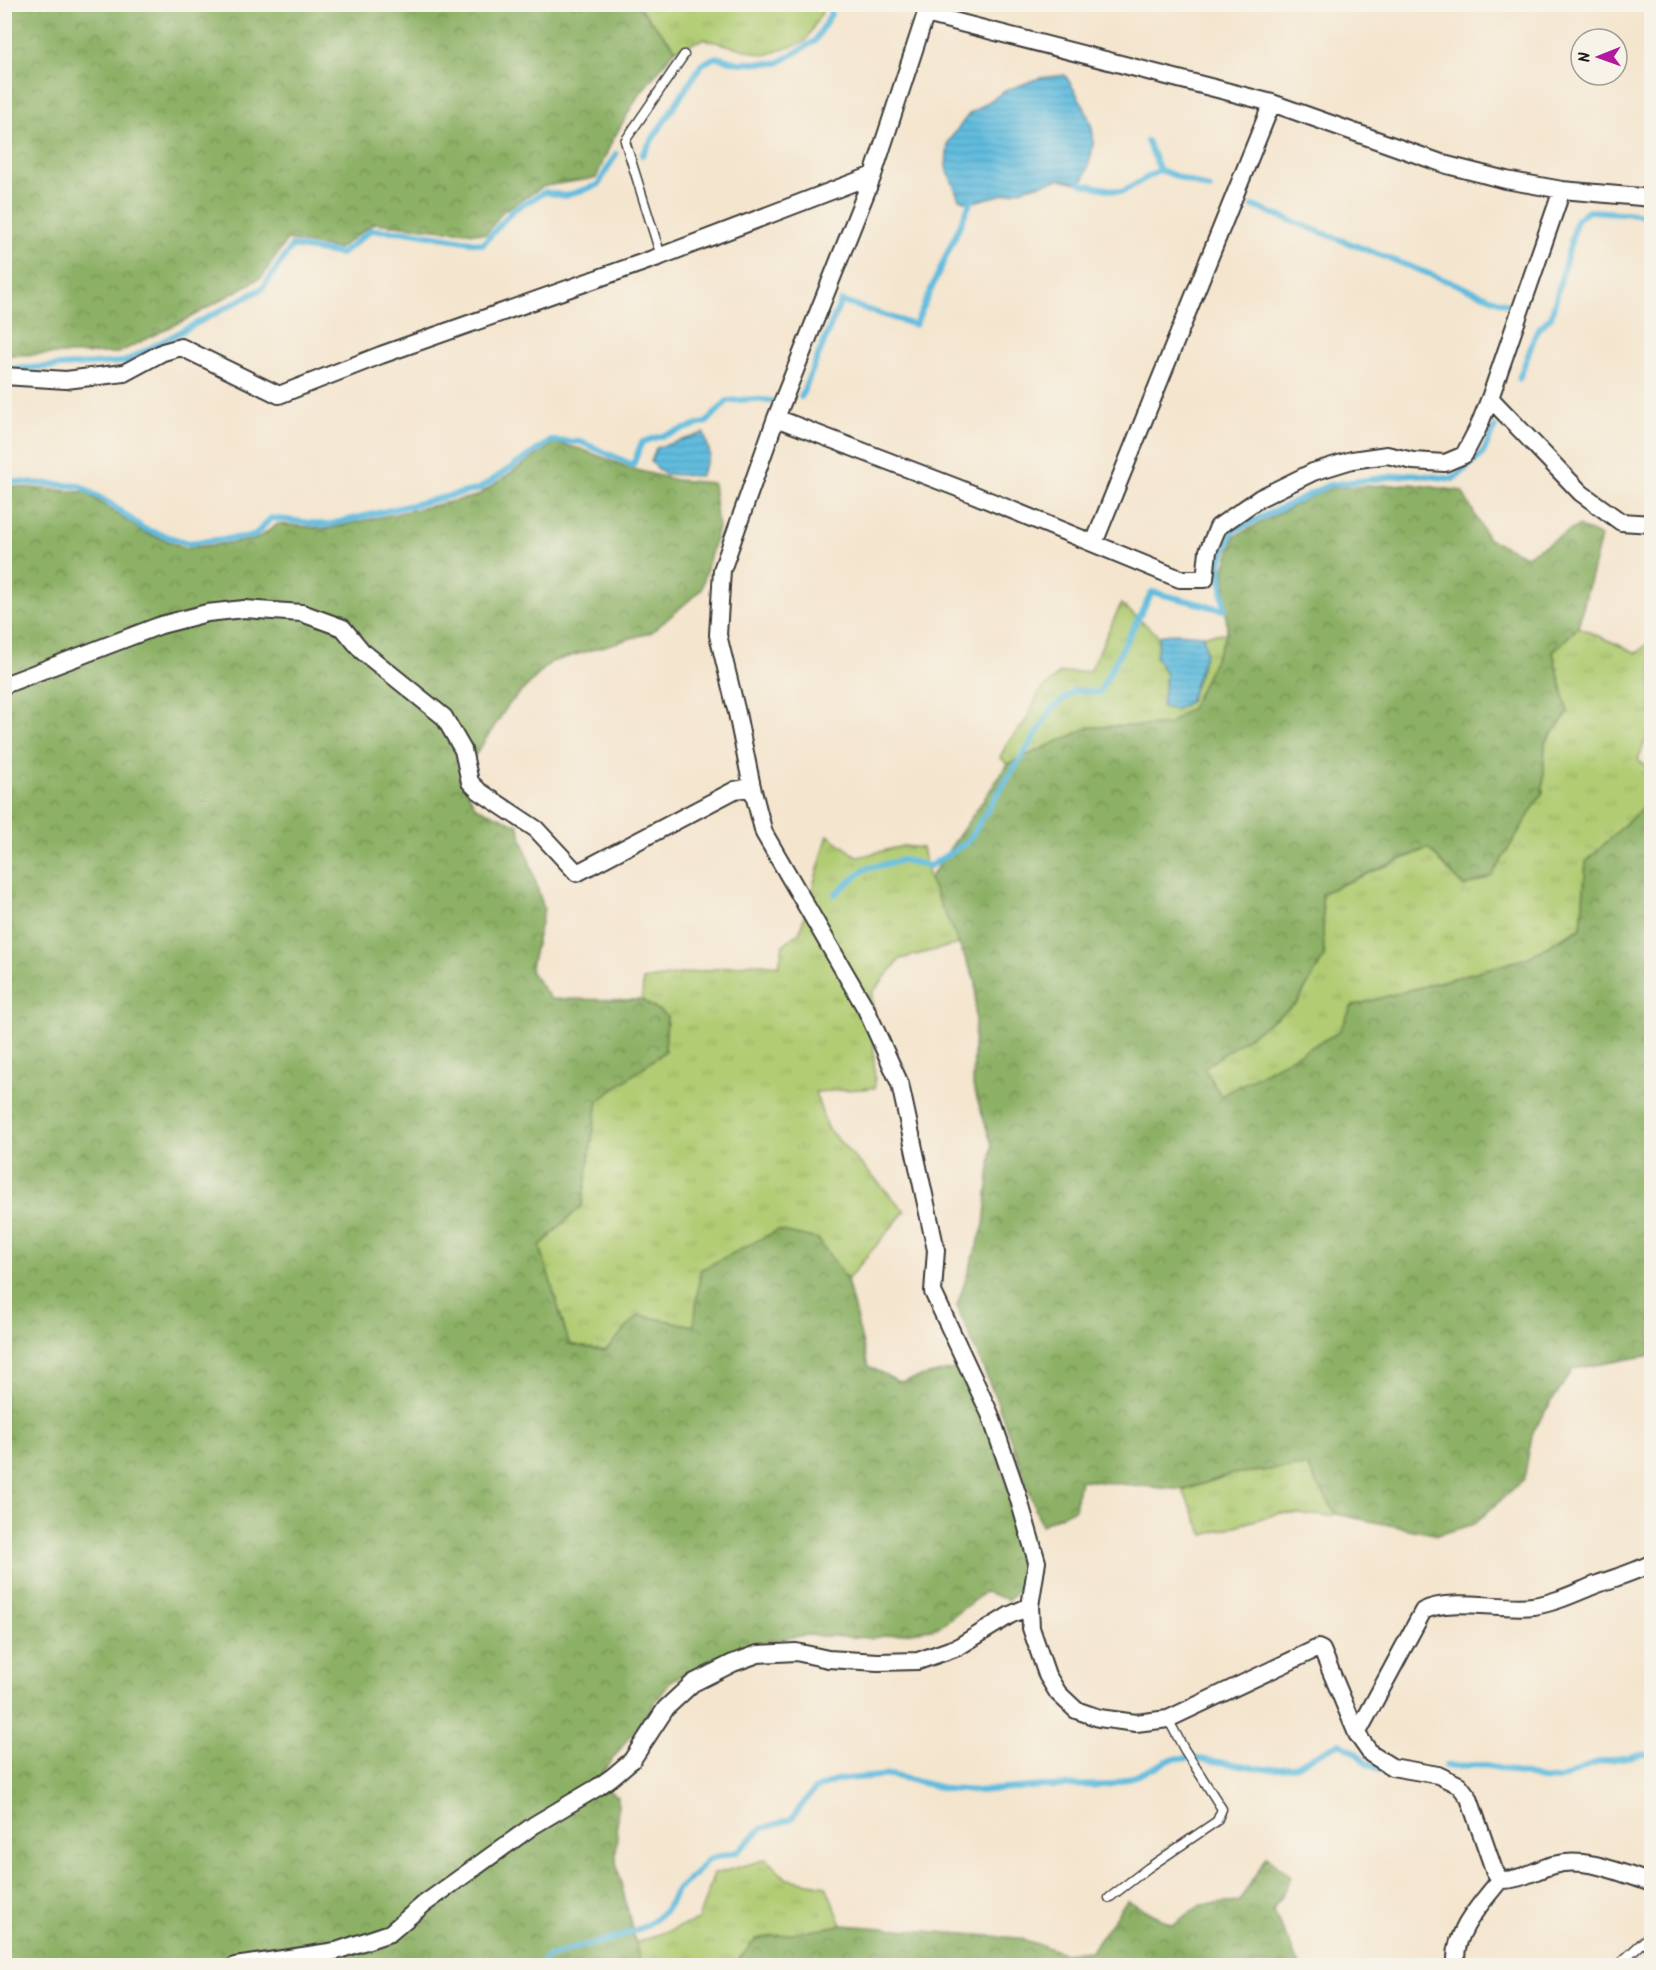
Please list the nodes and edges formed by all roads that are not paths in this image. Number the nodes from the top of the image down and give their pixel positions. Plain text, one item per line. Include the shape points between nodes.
1 (927, 9) edge
2 (684, 55) dead end
3 (1272, 103) junction
4 (873, 175) junction
5 (1562, 190) junction
6 (1652, 198) edge
7 (661, 256) junction
8 (4, 376) edge
9 (1490, 398) junction
10 (776, 418) junction
11 (1652, 524) edge
12 (1094, 543) junction
13 (4, 685) edge
14 (752, 787) junction
15 (1652, 1563) edge
16 (1030, 1606) junction
17 (1168, 1719) junction
18 (1358, 1734) junction
19 (1500, 1880) junction
20 (1652, 1883) edge
21 (1109, 1898) dead end
22 (1652, 1931) edge
23 (235, 1965) edge
24 (1457, 1965) edge
25 (1617, 1965) edge

1 - 3 street
1 - 4 street
2 - 7 lane via 625,141
3 - 5 street via 1447,165
3 - 12 street
4 - 7 street
4 - 10 street
5 - 6 street
5 - 9 street
7 - 8 street via 279,395 181,347 124,373 66,380
9 - 11 street via 1581,493 1621,522
9 - 12 street via 1464,455 1445,463 1413,462 1387,455 1352,460 1313,472 1260,498 1218,528 1208,552 1205,579 1180,579
10 - 12 street
10 - 14 street via 722,570 718,635
13 - 14 street via 161,625 207,613 244,609 302,613 343,627 362,651 444,717 463,750 470,782 536,828 577,873 735,790
14 - 16 street via 764,833 866,1009 900,1084 936,1250 933,1292 990,1414 1017,1493 1037,1562
15 - 18 street via 1634,1573 1534,1606 1432,1606 1423,1611
16 - 17 street via 1031,1628 1047,1675 1058,1693 1076,1710 1136,1723
16 - 23 street via 958,1647 918,1661 828,1659 796,1652 758,1654 733,1663 693,1683 666,1708 632,1760 612,1777 534,1825 390,1933 336,1951
17 - 18 street via 1318,1648
17 - 21 lane via 1222,1809 1217,1821
18 - 19 street via 1371,1754 1392,1767 1438,1775 1460,1785 1469,1798
19 - 20 street via 1510,1881 1554,1864 1575,1862
19 - 24 street via 1477,1908 1457,1944
22 - 25 lane

